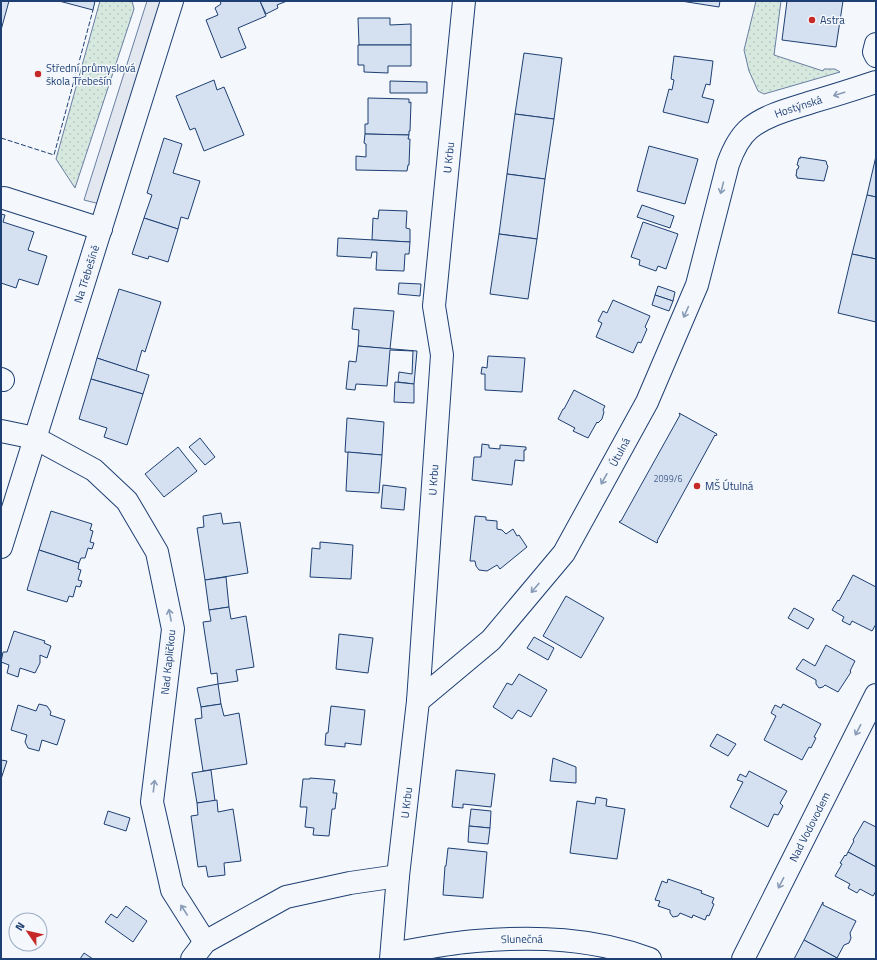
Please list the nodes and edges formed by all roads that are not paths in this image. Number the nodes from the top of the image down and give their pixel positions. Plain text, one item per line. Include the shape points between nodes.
1 (172, 1) edge
2 (464, 1) edge
3 (876, 44) edge
4 (876, 56) edge
5 (876, 82) edge
6 (733, 150) joint
7 (4, 198) dead end
8 (101, 229) junction
9 (1, 431) edge
10 (35, 438) junction
11 (1, 547) edge
12 (876, 695) edge
13 (418, 701) junction
14 (398, 876) junction
15 (199, 951) edge
16 (392, 956) edge
17 (650, 959) edge
18 (743, 959) edge

1 - 8 street, Na Třebešíně
2 - 13 street, U Krbu via 434,306 442,355
3 - 4 street
5 -> 6 street, Hostýnská via 768,117 750,128
6 -> 13 street, Útulná via 698,285 647,402 564,553 491,640
7 - 8 street
8 - 10 street, Na Třebešíně
9 - 10 street, Nad Kapličkou
10 - 11 street, Na Třebešíně
15 -> 10 street, Nad Kapličkou via 172,890 152,802 172,629 158,552 127,501 94,470
12 -> 18 street, Nad Vodovodem
13 - 14 street, U Krbu
14 - 15 street via 286,897
14 - 16 street, U Krbu
16 - 17 street, Slunečná via 475,941 538,938 595,943

